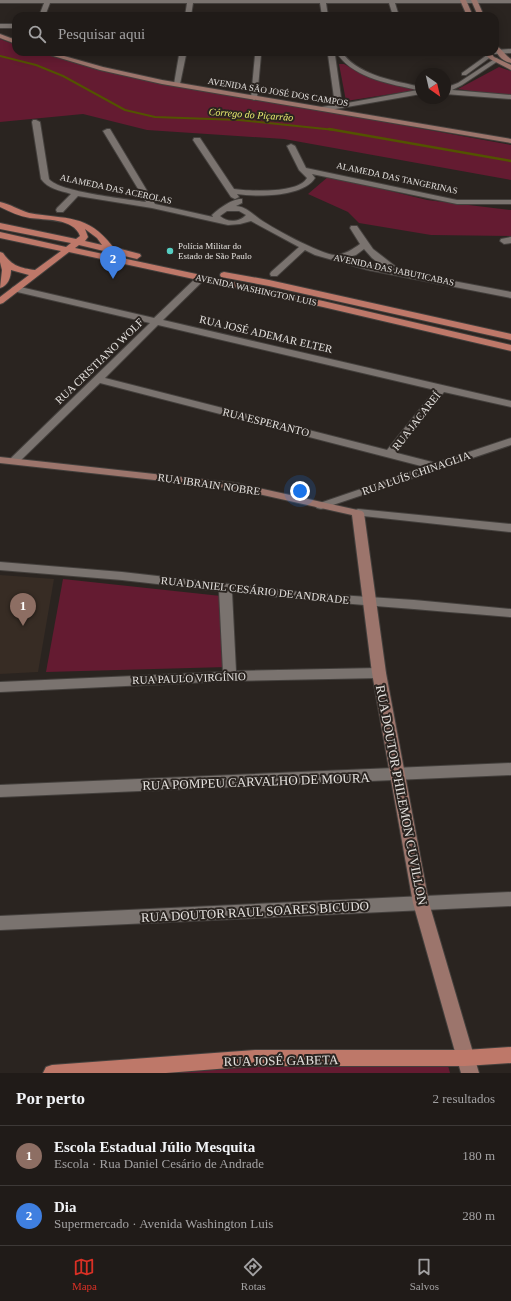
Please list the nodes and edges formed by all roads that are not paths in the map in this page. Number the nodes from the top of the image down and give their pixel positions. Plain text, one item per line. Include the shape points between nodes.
1 (48, 0) edge
2 (190, 0) edge
3 (323, 0) edge
4 (391, 0) edge
5 (463, 0) edge
6 (474, 0) edge
7 (0, 1) edge
8 (511, 1) edge
9 (44, 12) edge
10 (188, 12) edge
11 (324, 12) edge
12 (395, 12) edge
13 (468, 12) edge
14 (479, 12) edge
15 (0, 26) edge
16 (12, 26) edge
17 (0, 36) edge
18 (12, 40) edge
19 (511, 51) edge
20 (499, 52) edge
21 (56, 56) edge
22 (182, 56) edge
23 (258, 56) edge
24 (332, 56) edge
25 (342, 56) edge
26 (487, 56) edge
27 (494, 56) edge
28 (499, 56) edge
29 (496, 60) junction
30 (511, 62) edge
31 (511, 68) edge
32 (451, 81) edge
33 (177, 84) junction
34 (415, 88) edge
35 (451, 89) edge
36 (415, 91) edge
37 (451, 93) edge
38 (415, 97) edge
39 (254, 98) junction
40 (510, 98) edge
41 (324, 108) joint
42 (340, 109) junction
43 (36, 122) dead end
44 (107, 131) dead end
45 (197, 140) dead end
46 (511, 141) edge
47 (291, 146) dead end
48 (304, 170) junction
49 (141, 187) junction
50 (231, 191) junction
51 (76, 193) junction
52 (248, 194) junction
53 (119, 200) junction
54 (238, 200) junction
55 (511, 202) edge
56 (0, 204) edge
57 (152, 206) junction
58 (226, 209) junction
59 (60, 210) dead end
60 (218, 213) junction
61 (248, 214) junction
62 (196, 217) junction
63 (67, 221) junction
64 (227, 222) junction
65 (0, 226) edge
66 (354, 228) dead end
67 (0, 235) edge
68 (281, 235) junction
69 (62, 238) junction
70 (79, 242) junction
71 (364, 245) junction
72 (304, 248) junction
73 (68, 250) junction
74 (110, 250) junction
75 (0, 255) edge
76 (335, 258) junction
77 (5, 263) junction
78 (35, 273) junction
79 (400, 273) junction
80 (274, 274) dead end
81 (201, 278) junction
82 (0, 285) edge
83 (16, 288) junction
84 (511, 295) edge
85 (0, 301) edge
86 (158, 321) junction
87 (511, 336) edge
88 (511, 348) edge
89 (97, 379) junction
90 (442, 388) junction
91 (511, 404) edge
92 (511, 441) edge
93 (390, 454) junction
94 (0, 460) edge
95 (14, 461) junction
96 (435, 466) junction
97 (321, 506) junction
98 (358, 513) junction
99 (511, 528) edge
100 (0, 566) edge
101 (225, 588) junction
102 (370, 602) junction
103 (510, 617) edge
104 (379, 673) junction
105 (230, 676) junction
106 (0, 686) edge
107 (511, 769) edge
108 (398, 775) junction
109 (0, 791) edge
110 (511, 899) edge
111 (421, 903) junction
112 (0, 923) edge
113 (509, 1054) edge
114 (467, 1066) edge
115 (52, 1073) edge

1 - 2 street
1 - 7 street
1 - 9 street
2 - 3 street
2 - 10 street
3 - 4 street
3 - 11 street
4 - 5 street
4 - 12 street
5 - 6 street
5 - 13 main road
6 - 8 street
6 - 14 main road
15 - 16 street
17 - 18 main road
19 - 20 street
21 - 33 main road, AVENIDA SÃO JOSÉ DOS CAMPOS via 102,69
22 - 33 street
23 - 39 street
24 - 42 street
25 - 34 street via 349,64 376,77
26 - 32 street
27 - 29 main road
28 - 30 main road
29 - 31 main road
29 - 35 street
33 - 39 main road, AVENIDA SÃO JOSÉ DOS CAMPOS
36 - 42 street
37 - 40 street
38 - 42 street
39 - 41 main road, AVENIDA SÃO JOSÉ DOS CAMPOS
41 - 42 street
42 - 46 main road, AVENIDA SÃO JOSÉ DOS CAMPOS
43 - 51 street, ALAMEDA DAS ACEROLAS via 45,179 57,188
44 - 49 street
45 - 50 street
47 - 48 street
48 - 52 street via 311,178 304,186
48 - 55 street, ALAMEDA DAS TANGERINAS via 452,201
49 - 53 street via 135,194
49 - 57 street
50 - 52 street
50 - 54 street
51 - 53 street, ALAMEDA DAS ACEROLAS
51 - 59 street
52 - 54 street, ALAMEDA DAS ACEROLAS
53 - 57 street, ALAMEDA DAS ACEROLAS
54 - 58 street, ALAMEDA DAS ACEROLAS
54 - 61 street
56 - 63 main road via 16,213
57 - 62 street, ALAMEDA DAS ACEROLAS
58 - 60 street, ALAMEDA DAS ACEROLAS
58 - 61 street via 237,208
60 - 62 street, ALAMEDA DAS ACEROLAS
60 - 64 street via 217,218
61 - 64 street via 244,222
61 - 68 street
62 - 64 street, ALAMEDA DAS ACEROLAS
63 - 70 main road via 82,231 84,237
63 - 74 main road via 78,222 92,229
64 - 68 street, ALAMEDA DAS ACEROLAS
65 - 69 main road, AVENIDA WASHINGTON LUIS
66 - 71 street
67 - 69 main road via 3,231 10,230
67 - 73 main road, AVENIDA WASHINGTON LUIS
68 - 72 street, AVENIDA DAS JABUTICABAS
69 - 70 main road, AVENIDA WASHINGTON LUIS
70 - 73 main road
70 - 74 main road, AVENIDA WASHINGTON LUIS
71 - 76 street via 353,253
71 - 79 street via 381,262
72 - 76 street, AVENIDA DAS JABUTICABAS
72 - 80 street
73 - 78 main road
73 - 81 main road, AVENIDA WASHINGTON LUIS
74 - 87 main road, AVENIDA WASHINGTON LUIS
75 - 77 main road
76 - 79 street, AVENIDA DAS JABUTICABAS
77 - 78 main road via 22,271
77 - 82 main road via 7,275
78 - 83 main road
79 - 84 street, AVENIDA DAS JABUTICABAS
81 - 86 street, RUA CRISTIANO WOLF
81 - 88 main road, AVENIDA WASHINGTON LUIS
83 - 85 main road
83 - 86 street, RUA JOSÉ ADEMAR ELTER
86 - 89 street, RUA CRISTIANO WOLF
86 - 90 street, RUA JOSÉ ADEMAR ELTER
89 - 93 street, RUA ESPERANTO
89 - 95 street, RUA CRISTIANO WOLF
90 - 91 street, RUA JOSÉ ADEMAR ELTER
90 - 93 street, RUA JACAREÍ
92 - 96 street, RUA LUÍS CHINAGLIA
93 - 96 street, RUA ESPERANTO
94 - 95 main road, RUA IBRAIN NOBRE
95 - 97 main road, RUA IBRAIN NOBRE via 236,486
96 - 97 street, RUA LUÍS CHINAGLIA
97 - 98 main road, RUA IBRAIN NOBRE
98 - 99 street, RUA IBRAIN NOBRE
98 - 102 main road, RUA DOUTOR PHILEMON CUVILLON
100 - 101 street, RUA DANIEL CESÁRIO DE ANDRADE
101 - 102 street, RUA DANIEL CESÁRIO DE ANDRADE
101 - 105 street
102 - 103 street, RUA DANIEL CESÁRIO DE ANDRADE via 414,604
102 - 104 main road, RUA DOUTOR PHILEMON CUVILLON
104 - 105 street, RUA PAULO VIRGÍNIO
104 - 108 main road, RUA DOUTOR PHILEMON CUVILLON
105 - 106 street, RUA PAULO VIRGÍNIO
107 - 108 street, RUA POMPEU CARVALHO DE MOURA
108 - 109 street, RUA POMPEU CARVALHO DE MOURA
108 - 111 main road, RUA DOUTOR PHILEMON CUVILLON
110 - 111 street, RUA DOUTOR RAUL SOARES BICUDO
111 - 112 street, RUA DOUTOR RAUL SOARES BICUDO
111 - 114 main road, RUA DOUTOR PHILEMON CUVILLON
113 - 114 main road, RUA JOSÉ GABETA
114 - 115 main road, RUA JOSÉ GABETA via 255,1058

